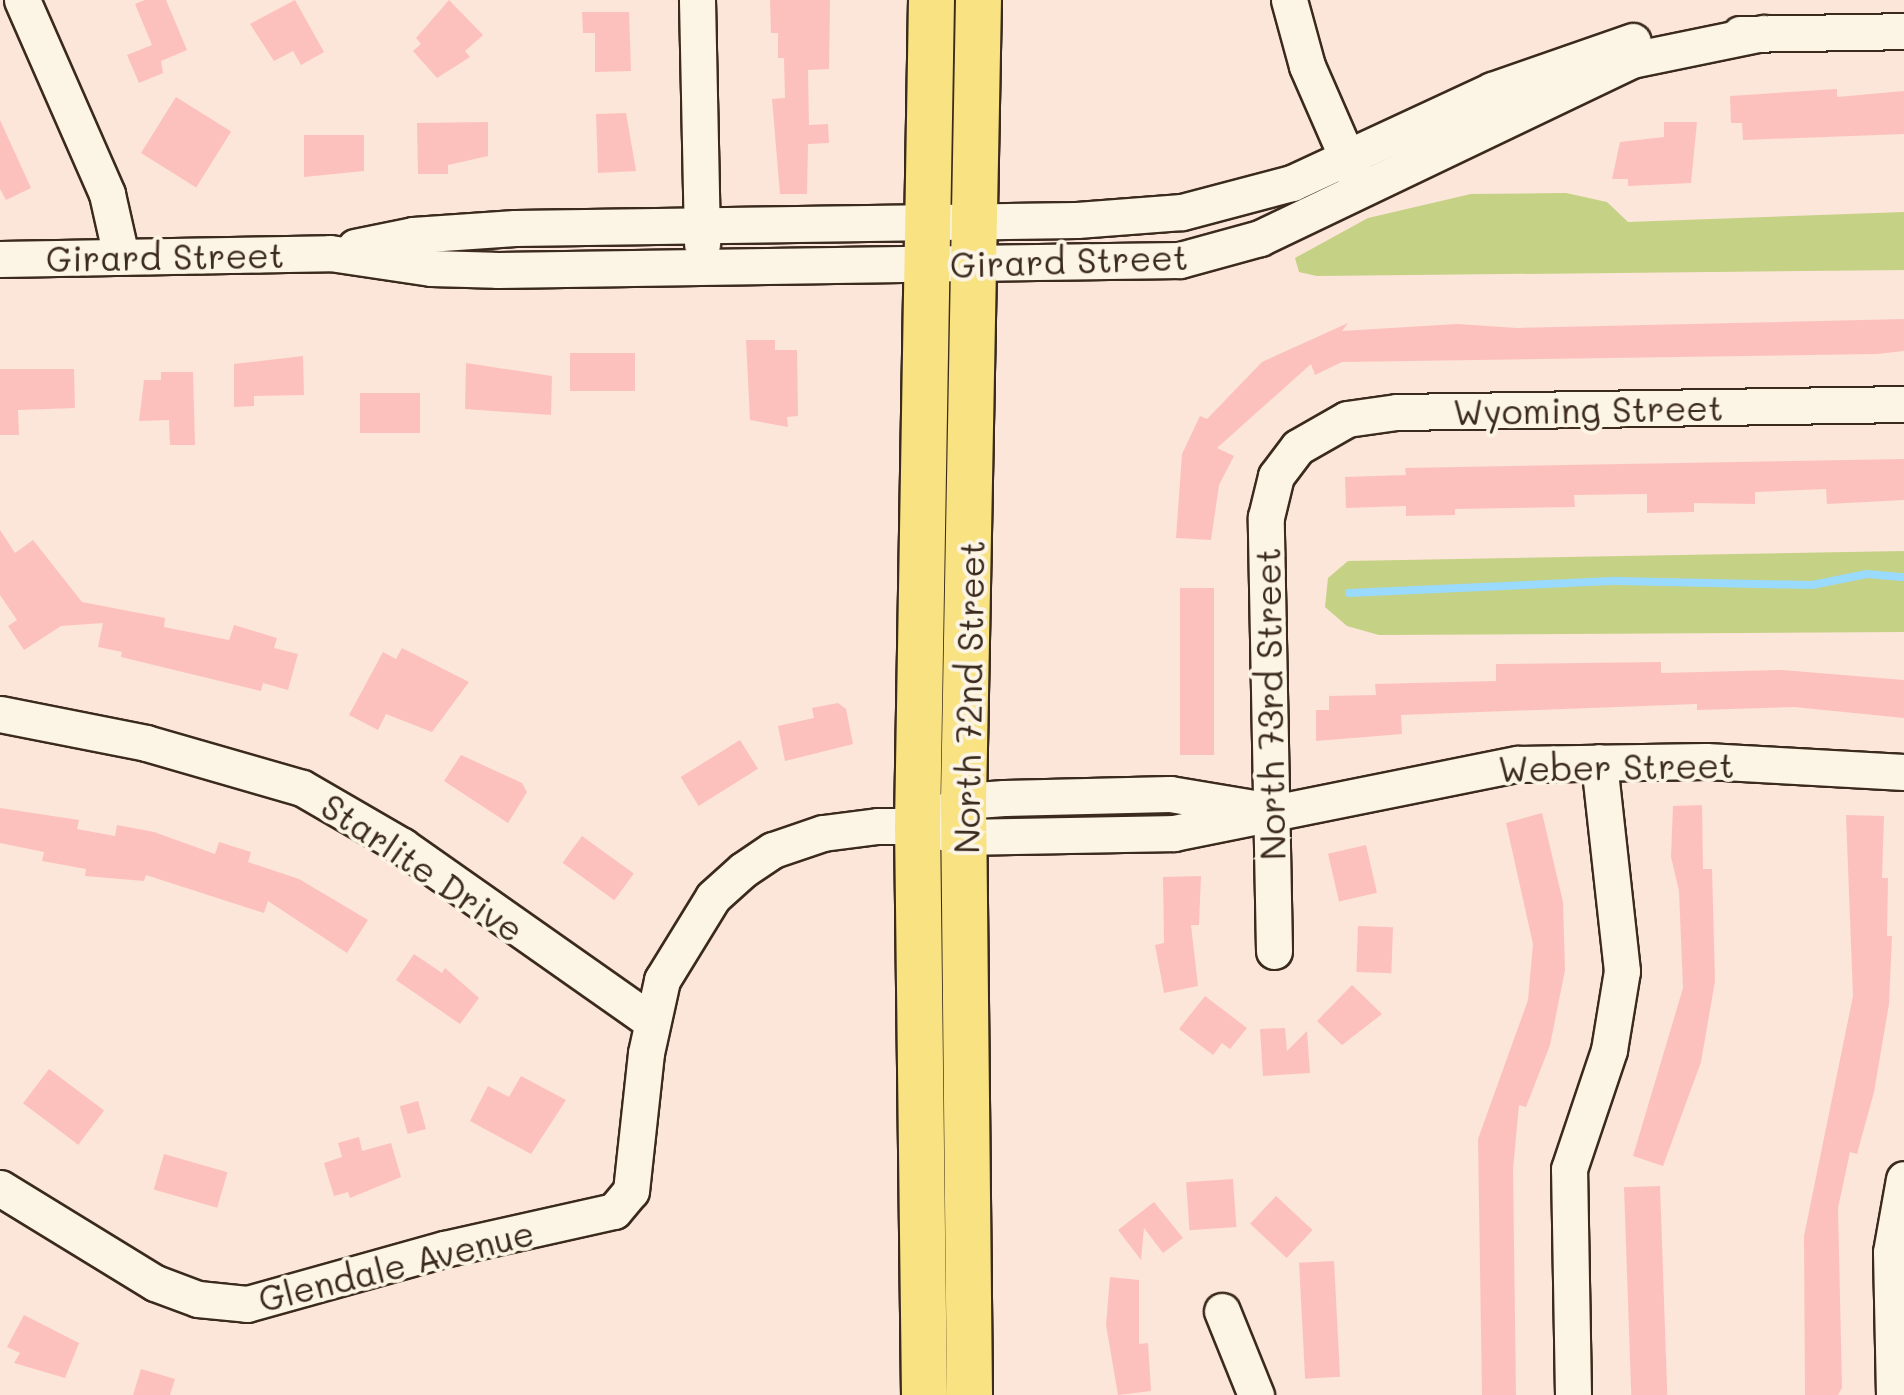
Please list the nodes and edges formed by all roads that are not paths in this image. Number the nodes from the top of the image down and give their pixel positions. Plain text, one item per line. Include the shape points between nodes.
1 (22, 0) edge
2 (697, 0) edge
3 (931, 0) edge
4 (978, 0) edge
5 (1290, 0) edge
6 (1762, 17) edge
7 (1904, 31) edge
8 (1346, 158) junction
9 (1362, 190) junction
10 (930, 220) junction
11 (976, 221) junction
12 (702, 224) junction
13 (330, 253) junction
14 (121, 256) junction
15 (0, 258) edge
16 (702, 265) junction
17 (930, 265) junction
18 (976, 265) junction
19 (1904, 404) edge
20 (1286, 460) joint
21 (0, 714) edge
22 (1599, 762) junction
23 (1904, 772) edge
24 (1272, 812) junction
25 (964, 819) junction
26 (917, 826) junction
27 (1274, 951) dead end
28 (651, 1022) junction
29 (1904, 1179) edge
30 (0, 1188) edge
31 (630, 1191) joint
32 (1222, 1310) dead end
33 (924, 1395) edge
34 (970, 1395) edge
35 (1256, 1395) edge
36 (1573, 1395) edge
37 (1894, 1395) edge

1 - 14 street via 106,194
2 - 12 street
3 - 10 main road, North 72nd Street
4 - 11 main road, North 72nd Street
5 - 8 street via 1307,66
6 - 7 street, Girard Street
6 - 8 street, Girard Street via 1584,53
6 - 9 street, Girard Street via 1631,60
8 - 9 street
8 - 11 street, Girard Street via 1210,208
9 - 18 street, Girard Street via 1260,238 1197,256 1134,264
10 - 11 street, Girard Street
10 - 12 street, Girard Street
10 - 17 main road, North 72nd Street
11 - 18 main road, North 72nd Street
12 - 13 street, Girard Street via 466,231
12 - 16 street
13 - 14 street, Girard Street
13 - 16 street, Girard Street via 431,268
14 - 15 street, Girard Street
16 - 17 street, Girard Street
17 - 18 street, Girard Street
17 - 26 main road, North 72nd Street
18 - 25 main road, North 72nd Street
19 - 20 street, Wyoming Street via 1368,414 1328,427
20 - 24 street, North 73rd Street via 1266,517
21 - 28 street, Starlite Drive via 146,743 302,788 402,846
22 - 23 street, Weber Street
22 - 24 street, Weber Street via 1490,768
22 - 36 street via 1622,971 1609,1050 1570,1169
24 - 25 street, Weber Street via 1174,833
24 - 27 street, North 73rd Street
25 - 26 street, Weber Street
25 - 34 main road, North 72nd Street
26 - 28 street, Weber Street via 823,832 742,870 693,925 662,980
26 - 33 main road, North 72nd Street
28 - 31 street, Weber Street
29 - 37 street via 1891,1252
30 - 31 street, Glendale Avenue via 155,1284 198,1299 246,1304 444,1248 581,1221 614,1211
32 - 35 street

